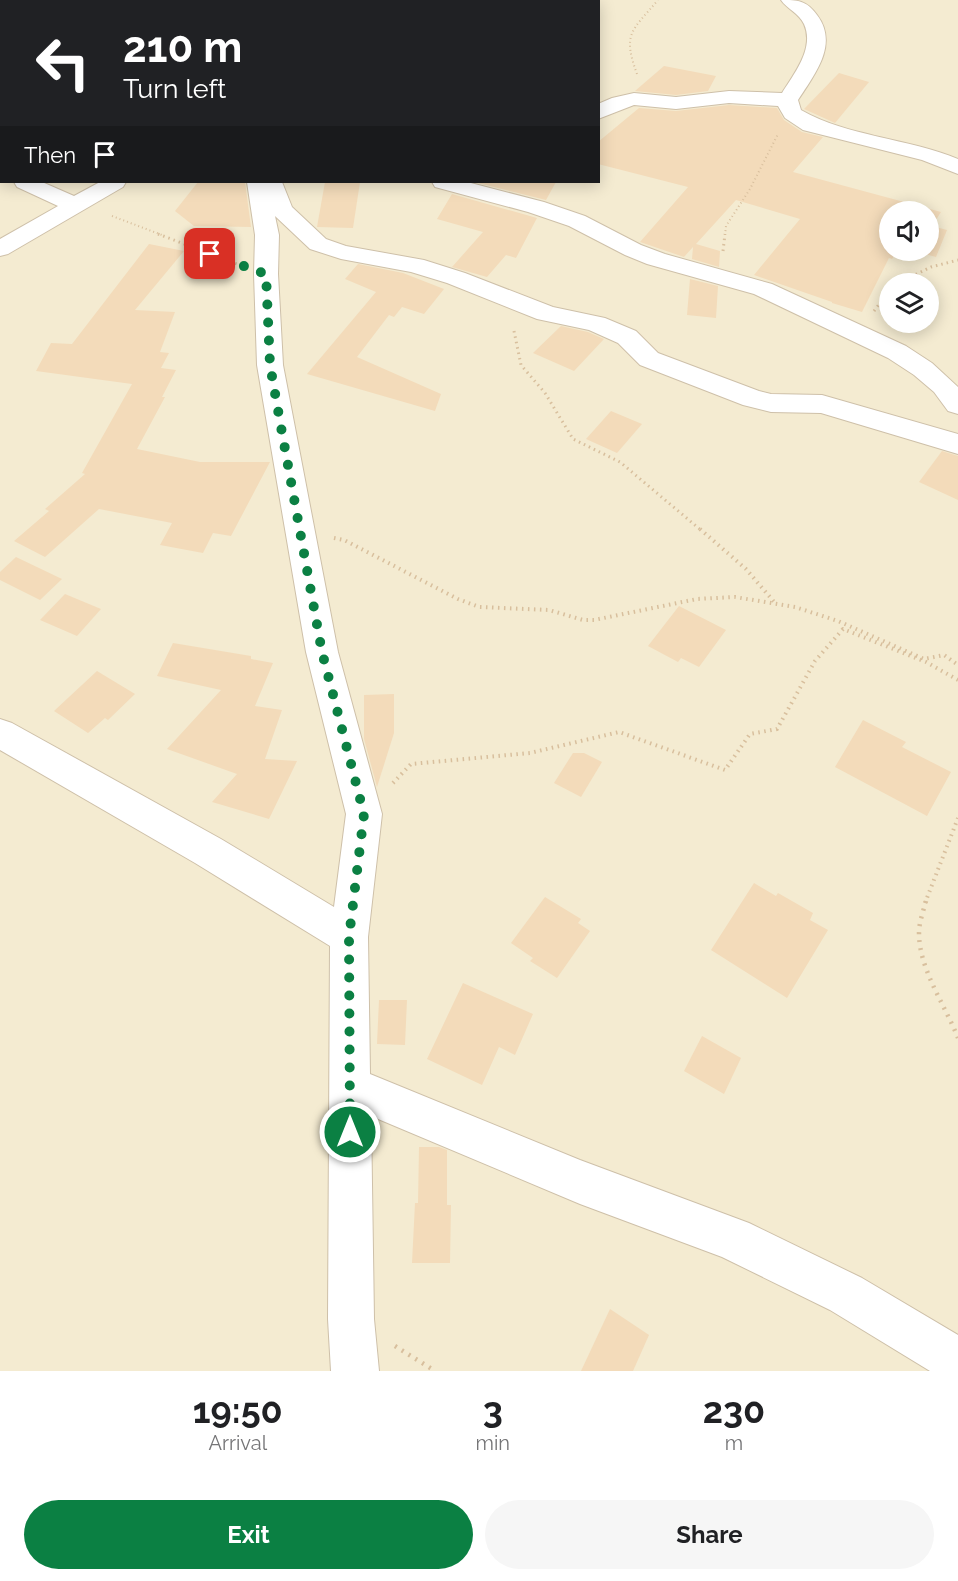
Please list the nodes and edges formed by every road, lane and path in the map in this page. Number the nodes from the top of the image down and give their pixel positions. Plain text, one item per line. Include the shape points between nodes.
1 (658, 0) edge
2 (790, 0) edge
3 (645, 99) junction
4 (790, 107) junction
5 (600, 112) edge
6 (958, 166) edge
7 (27, 183) edge
8 (113, 183) edge
9 (258, 183) edge
10 (271, 183) edge
11 (453, 183) edge
12 (473, 185) edge
13 (73, 204) junction
14 (0, 249) edge
15 (958, 260) edge
16 (919, 273) edge
17 (266, 274) junction
18 (713, 274) junction
19 (505, 297) junction
20 (958, 405) edge
21 (958, 444) edge
22 (300, 531) junction
23 (776, 604) junction
24 (958, 665) edge
25 (958, 680) edge
26 (0, 733) edge
27 (364, 814) junction
28 (958, 818) edge
29 (349, 937) junction
30 (958, 1038) edge
31 (349, 1086) junction
32 (958, 1361) edge
33 (346, 1365) edge

1 - 3 path via 632,31 628,50
2 - 4 street via 808,16 818,39 816,54
3 - 4 street via 676,103 729,97
3 - 5 street via 619,102
4 - 6 street via 811,124
4 - 18 path via 750,189 726,226 723,252
7 - 13 street
8 - 13 street
9 - 17 street via 267,235
10 - 19 street via 282,210 318,244 415,266
11 - 12 street
12 - 18 street via 578,221 641,253
13 - 14 street
13 - 17 path
15 - 16 path
17 - 22 street via 270,365
18 - 20 street via 763,289 897,352 943,386
19 - 21 street via 546,313 596,324 627,337 649,359 753,399 835,407
19 - 23 path via 522,364 573,439 620,462 728,553
22 - 23 path via 344,540 478,607 549,609 583,620 697,599 735,597
22 - 27 street via 322,652
23 - 24 path via 838,621 924,659 944,656
25 - 27 path via 926,662 843,629 816,661 777,729 750,734 725,770 619,732 530,753 411,764
26 - 29 street
27 - 29 street
28 - 30 path via 920,920 919,942
29 - 31 street
31 - 32 street via 580,1182 733,1239 846,1294
31 - 33 street

